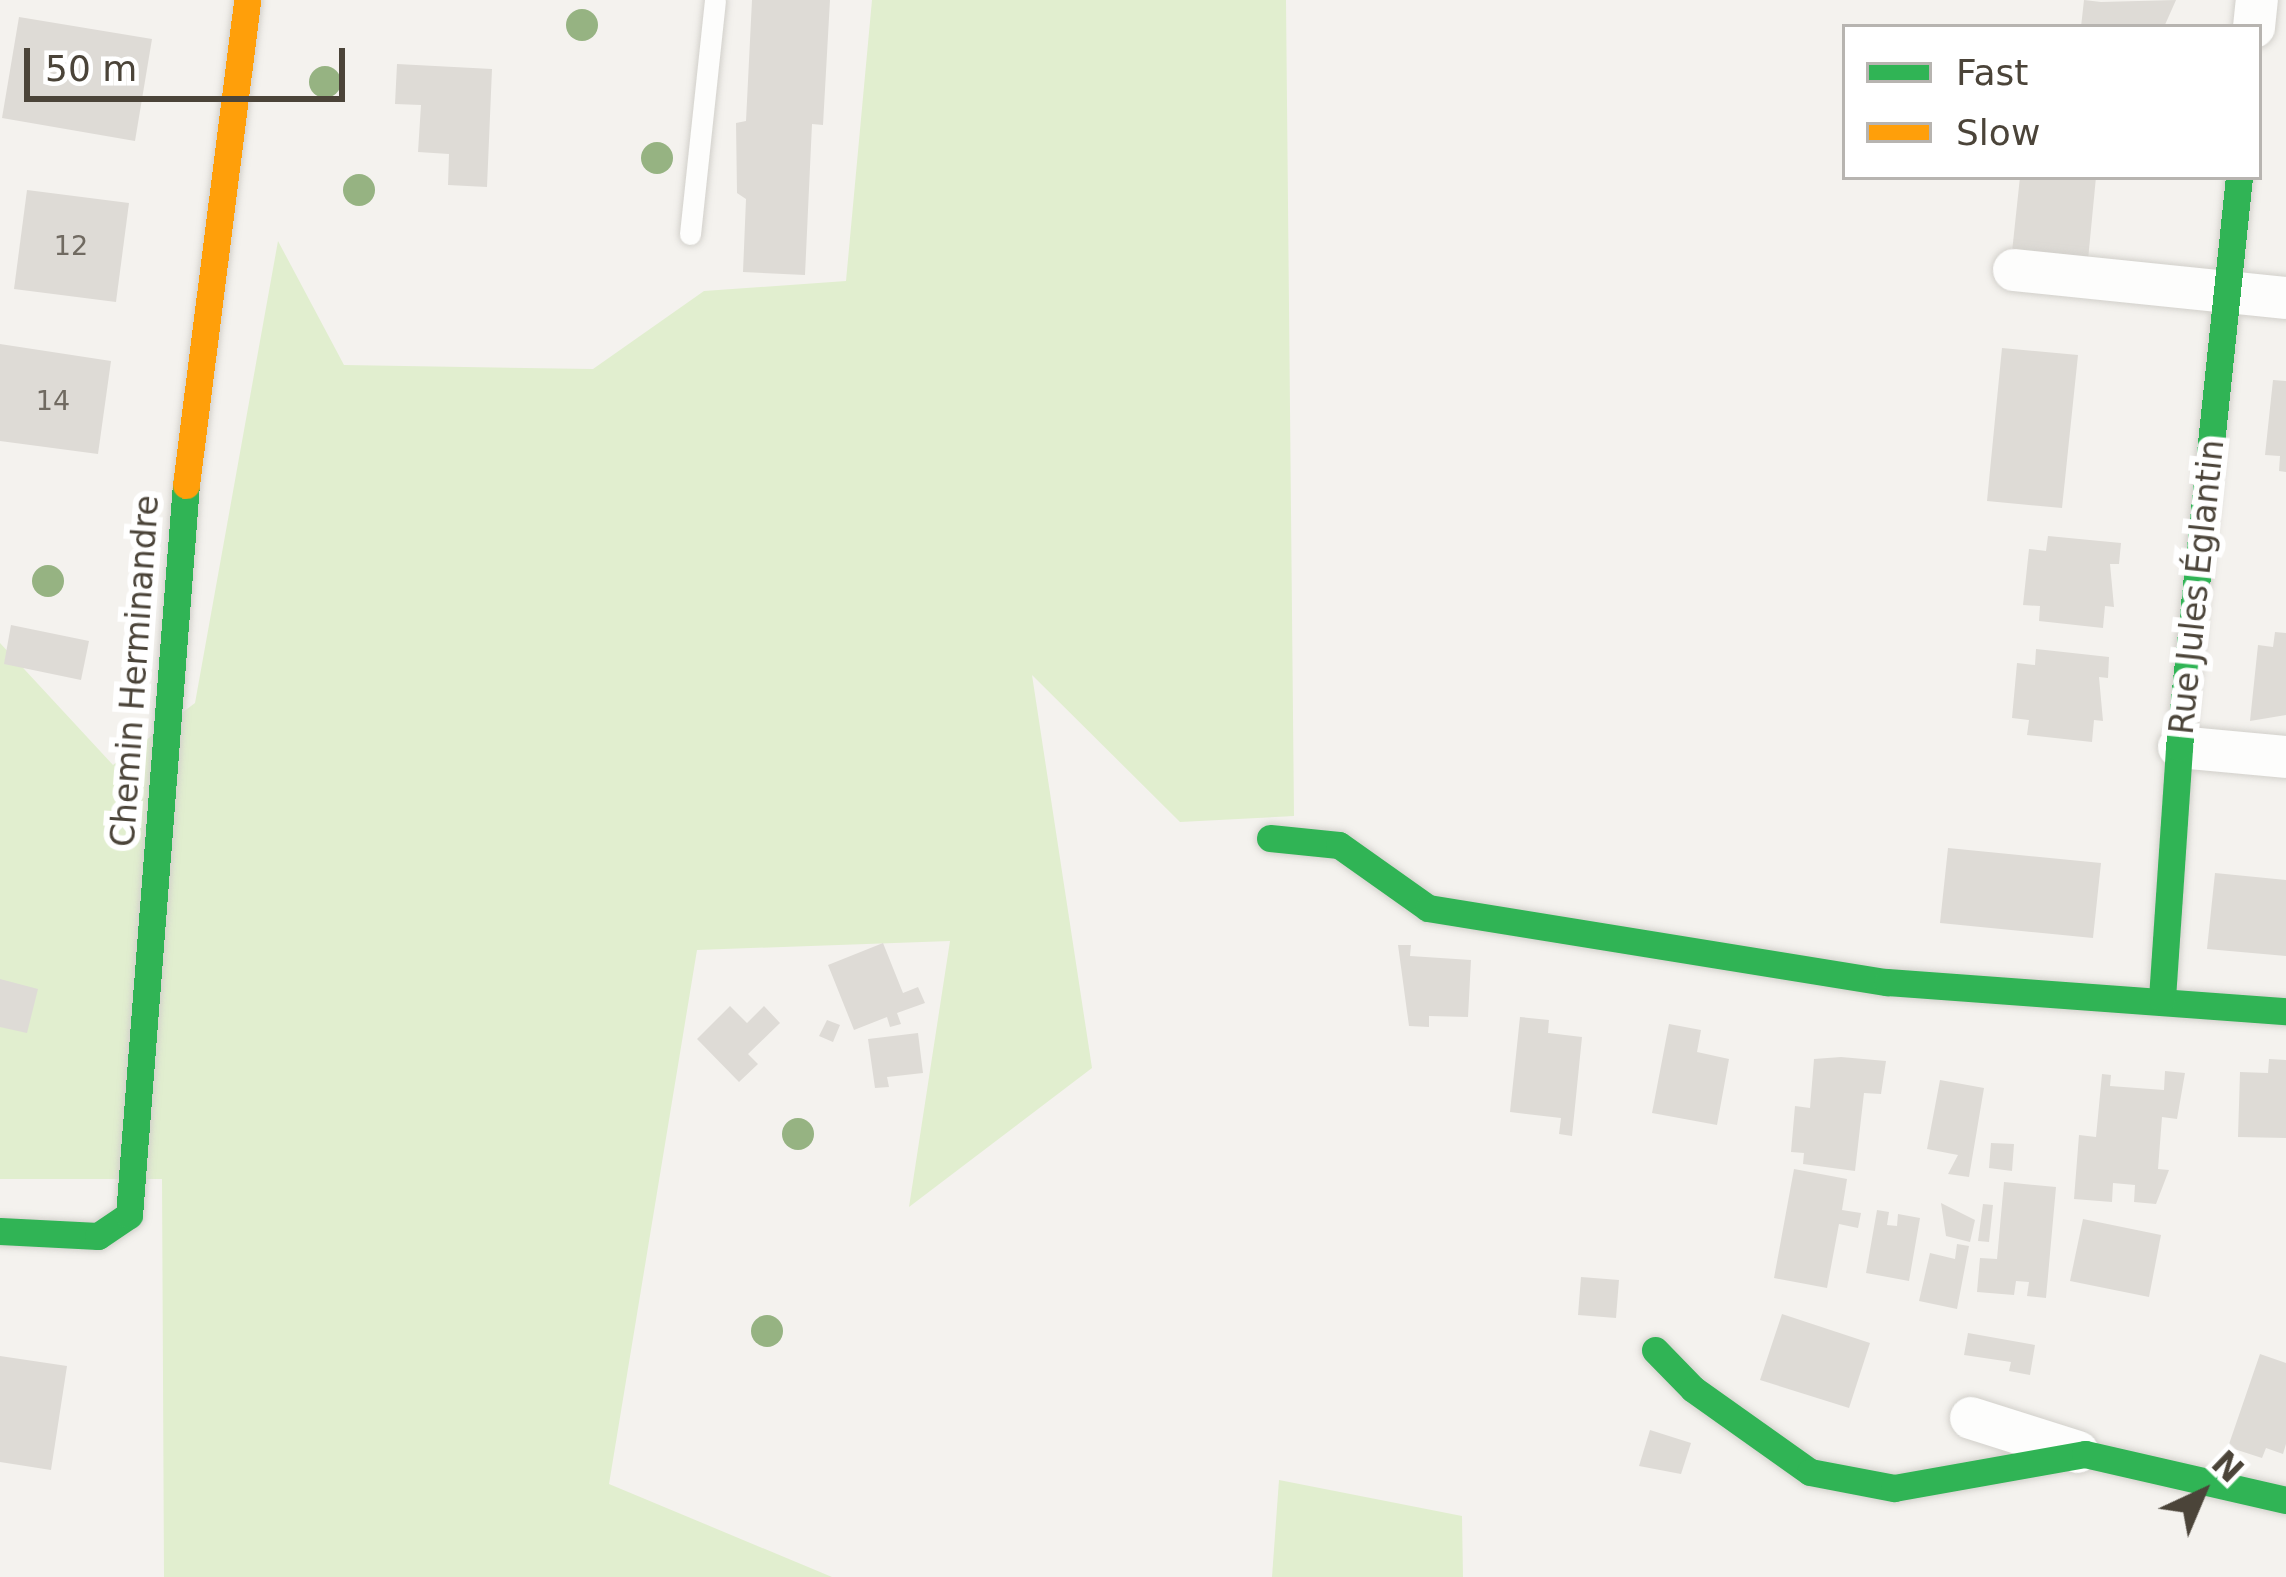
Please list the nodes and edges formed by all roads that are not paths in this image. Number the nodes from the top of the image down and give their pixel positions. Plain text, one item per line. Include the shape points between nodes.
1 (247, 0) edge
2 (715, 0) edge
3 (2239, 180) edge
4 (690, 234) dead end
5 (2014, 270) dead end
6 (2230, 291) junction
7 (2286, 298) edge
8 (2179, 747) junction
9 (2286, 757) edge
10 (1270, 838) dead end
11 (2162, 998) junction
12 (2286, 1011) edge
13 (0, 1231) edge
14 (1655, 1350) dead end
15 (1971, 1418) dead end
16 (2085, 1454) junction
17 (2286, 1500) edge

1 - 13 street, Chemin Herminandre via 190,431 129,1216 98,1235
2 - 4 lane
3 - 6 street, Rue Jules Églantin
5 - 6 street
6 - 7 street
6 - 8 street, Rue Jules Églantin
8 - 9 street
8 - 11 street, Rue Jules Églantin
10 - 11 street via 1339,845 1428,908 1887,982
11 - 12 street
14 - 16 street via 1693,1389 1810,1472 1894,1488 1999,1476
15 - 16 street
16 - 17 street

